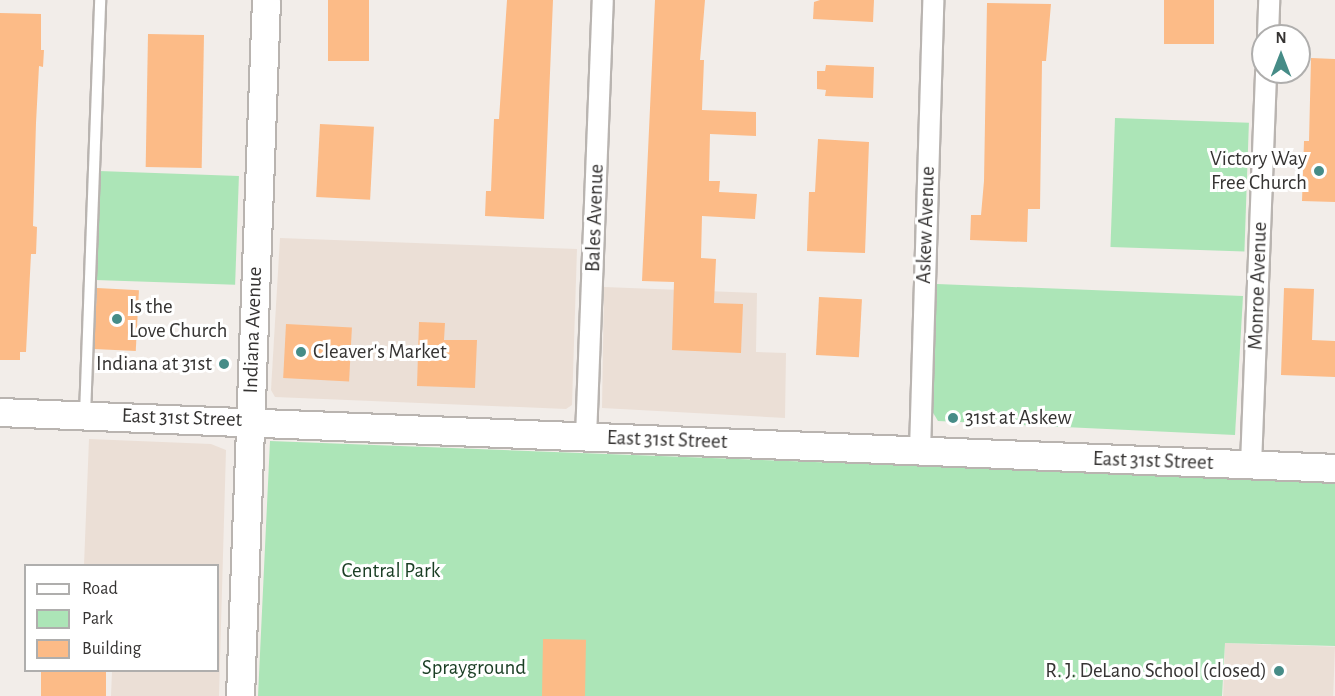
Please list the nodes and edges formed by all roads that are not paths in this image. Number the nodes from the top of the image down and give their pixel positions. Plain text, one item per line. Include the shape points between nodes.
1 (100, 0) edge
2 (266, 0) edge
3 (603, 0) edge
4 (933, 0) edge
5 (1269, 0) edge
6 (1268, 24) edge
7 (1266, 84) edge
8 (0, 412) edge
9 (85, 416) junction
10 (250, 420) junction
11 (586, 437) junction
12 (920, 451) junction
13 (1251, 465) junction
14 (1335, 468) edge
15 (240, 696) edge

1 - 9 lane
2 - 10 main road, Indiana Avenue
3 - 11 street, Bales Avenue
4 - 12 street, Askew Avenue
5 - 6 street
7 - 13 street, Monroe Avenue
8 - 9 main road, East 31st Street
9 - 10 main road, East 31st Street
10 - 11 main road, East 31st Street
10 - 15 main road, Indiana Avenue
11 - 12 main road, East 31st Street
12 - 13 main road, East 31st Street
13 - 14 main road, East 31st Street

